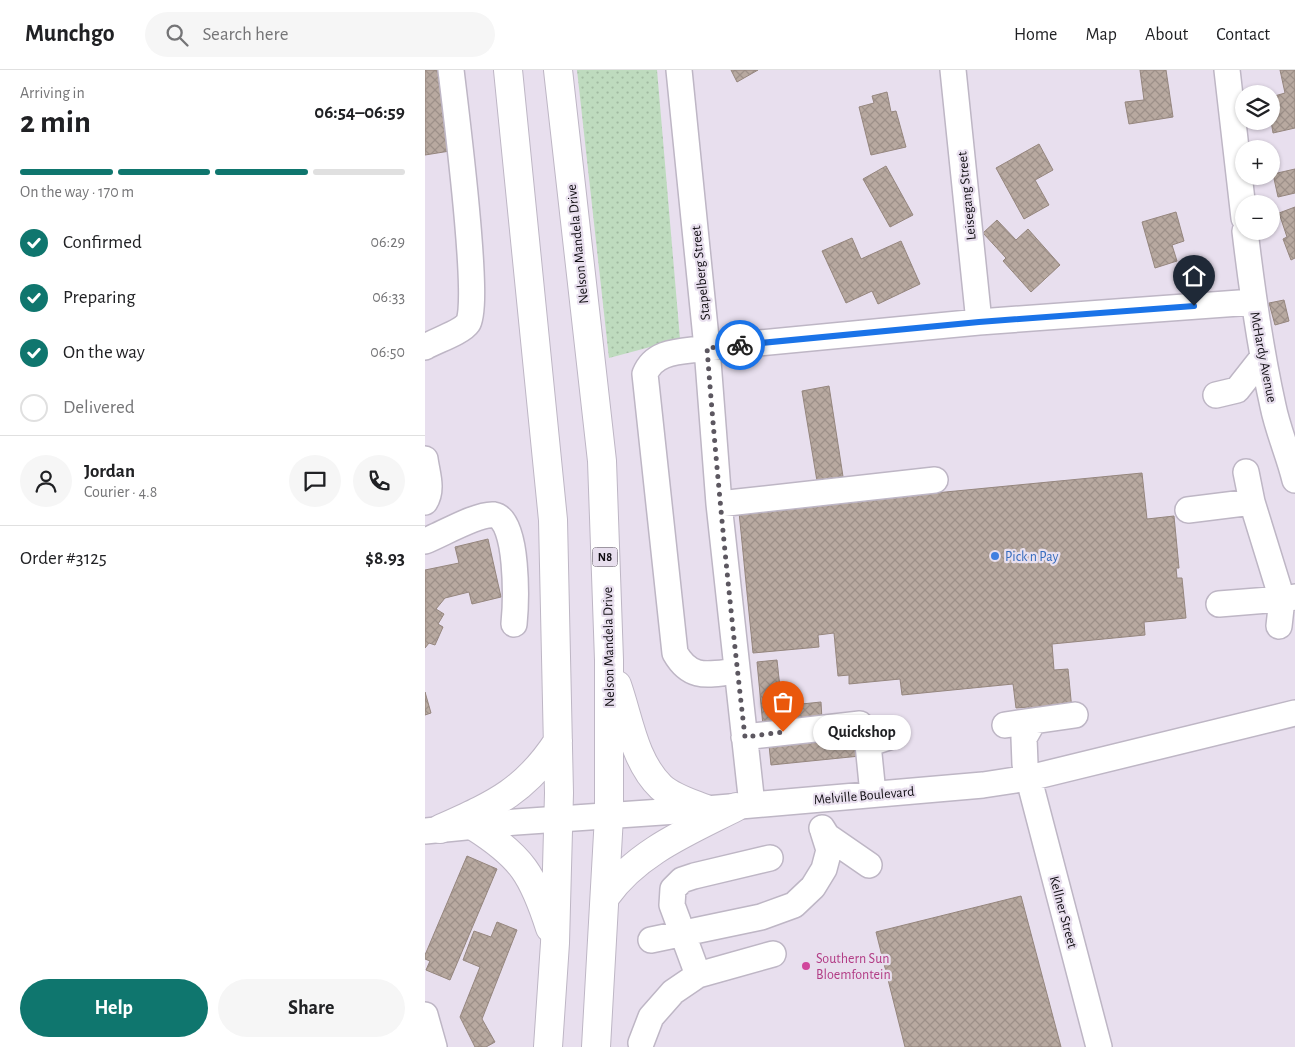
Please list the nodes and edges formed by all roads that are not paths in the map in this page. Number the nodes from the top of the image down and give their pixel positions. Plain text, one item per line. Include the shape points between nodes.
1 (451, 70) edge
2 (508, 70) edge
3 (558, 70) edge
4 (679, 70) edge
5 (953, 70) edge
6 (1227, 70) edge
7 (1241, 195) edge
8 (1246, 240) edge
9 (1253, 302) junction
10 (979, 322) junction
11 (425, 347) edge
12 (707, 348) junction
13 (1263, 357) junction
14 (1273, 409) junction
15 (1291, 450) edge
16 (425, 459) edge
17 (1246, 472) dead end
18 (935, 480) dead end
19 (1295, 480) edge
20 (425, 502) edge
21 (1252, 502) junction
22 (719, 504) junction
23 (1188, 510) dead end
24 (425, 541) edge
25 (1288, 598) edge
26 (1219, 604) dead end
27 (514, 624) dead end
28 (1279, 626) dead end
29 (609, 660) junction
30 (737, 671) junction
31 (1295, 713) edge
32 (1075, 715) dead end
33 (1033, 722) junction
34 (1005, 725) dead end
35 (745, 737) junction
36 (558, 741) junction
37 (1029, 778) junction
38 (873, 794) junction
39 (812, 800) junction
40 (744, 806) junction
41 (706, 809) junction
42 (609, 816) junction
43 (558, 818) junction
44 (475, 827) junction
45 (433, 830) edge
46 (823, 831) junction
47 (770, 858) dead end
48 (869, 865) dead end
49 (606, 896) junction
50 (682, 933) junction
51 (651, 940) dead end
52 (555, 944) junction
53 (773, 954) dead end
54 (698, 975) junction
55 (641, 1043) dead end
56 (548, 1047) edge
57 (596, 1047) edge
58 (1099, 1047) edge

1 - 11 street via 465,197 471,318 466,326
2 - 36 highway via 553,520
3 - 29 highway, Nelson Mandela Drive / N8 via 602,461
4 - 12 street, Stapelberg Street
5 - 10 street, Leisegang Street
6 - 7 street
8 - 9 street, McHardy Avenue
9 - 10 street
9 - 13 street, McHardy Avenue
10 - 12 street
12 - 22 street, Stapelberg Street
12 - 30 street via 665,354 649,364 645,374 675,653 682,665 701,675
13 - 14 street, McHardy Avenue
13 - 14 street via 1226,392
14 - 15 street, McHardy Avenue
15 - 19 street, McHardy Avenue
16 - 20 street via 429,494
17 - 21 street
18 - 22 street
21 - 23 street
21 - 25 street
22 - 30 street, Stapelberg Street
24 - 27 street via 480,518 495,515 500,518 508,528 517,594
25 - 26 street
25 - 28 street
29 - 41 highway via 633,739 650,774 662,788
29 - 42 highway, Nelson Mandela Drive / N8
30 - 35 street, Stapelberg Street
31 - 37 street, Melville Boulevard
32 - 33 street
33 - 34 street
33 - 37 street, Kellner Street via 1023,746
35 - 38 street via 860,724 878,740
35 - 40 street, Stapelberg Street
36 - 43 highway
36 - 45 highway via 541,767 511,794
37 - 38 street, Melville Boulevard
37 - 58 street, Kellner Street
38 - 39 street, Melville Boulevard
39 - 40 street, Melville Boulevard
39 - 46 street
40 - 41 street, Melville Boulevard
40 - 49 highway via 683,834 634,864
41 - 42 street, Melville Boulevard
42 - 43 street, Melville Boulevard
42 - 49 highway, Nelson Mandela Drive / N8
43 - 44 street, Melville Boulevard
43 - 52 highway
44 - 45 street, Melville Boulevard
44 - 52 highway via 510,851 523,865 545,910
46 - 48 street
46 - 50 street via 829,850 824,869 813,887 794,905 761,917
47 - 50 street via 683,880 673,889 672,905
49 - 57 highway, Nelson Mandela Drive / N8
50 - 51 street
50 - 54 street
52 - 56 highway
53 - 54 street
54 - 55 street via 673,992 651,1017

